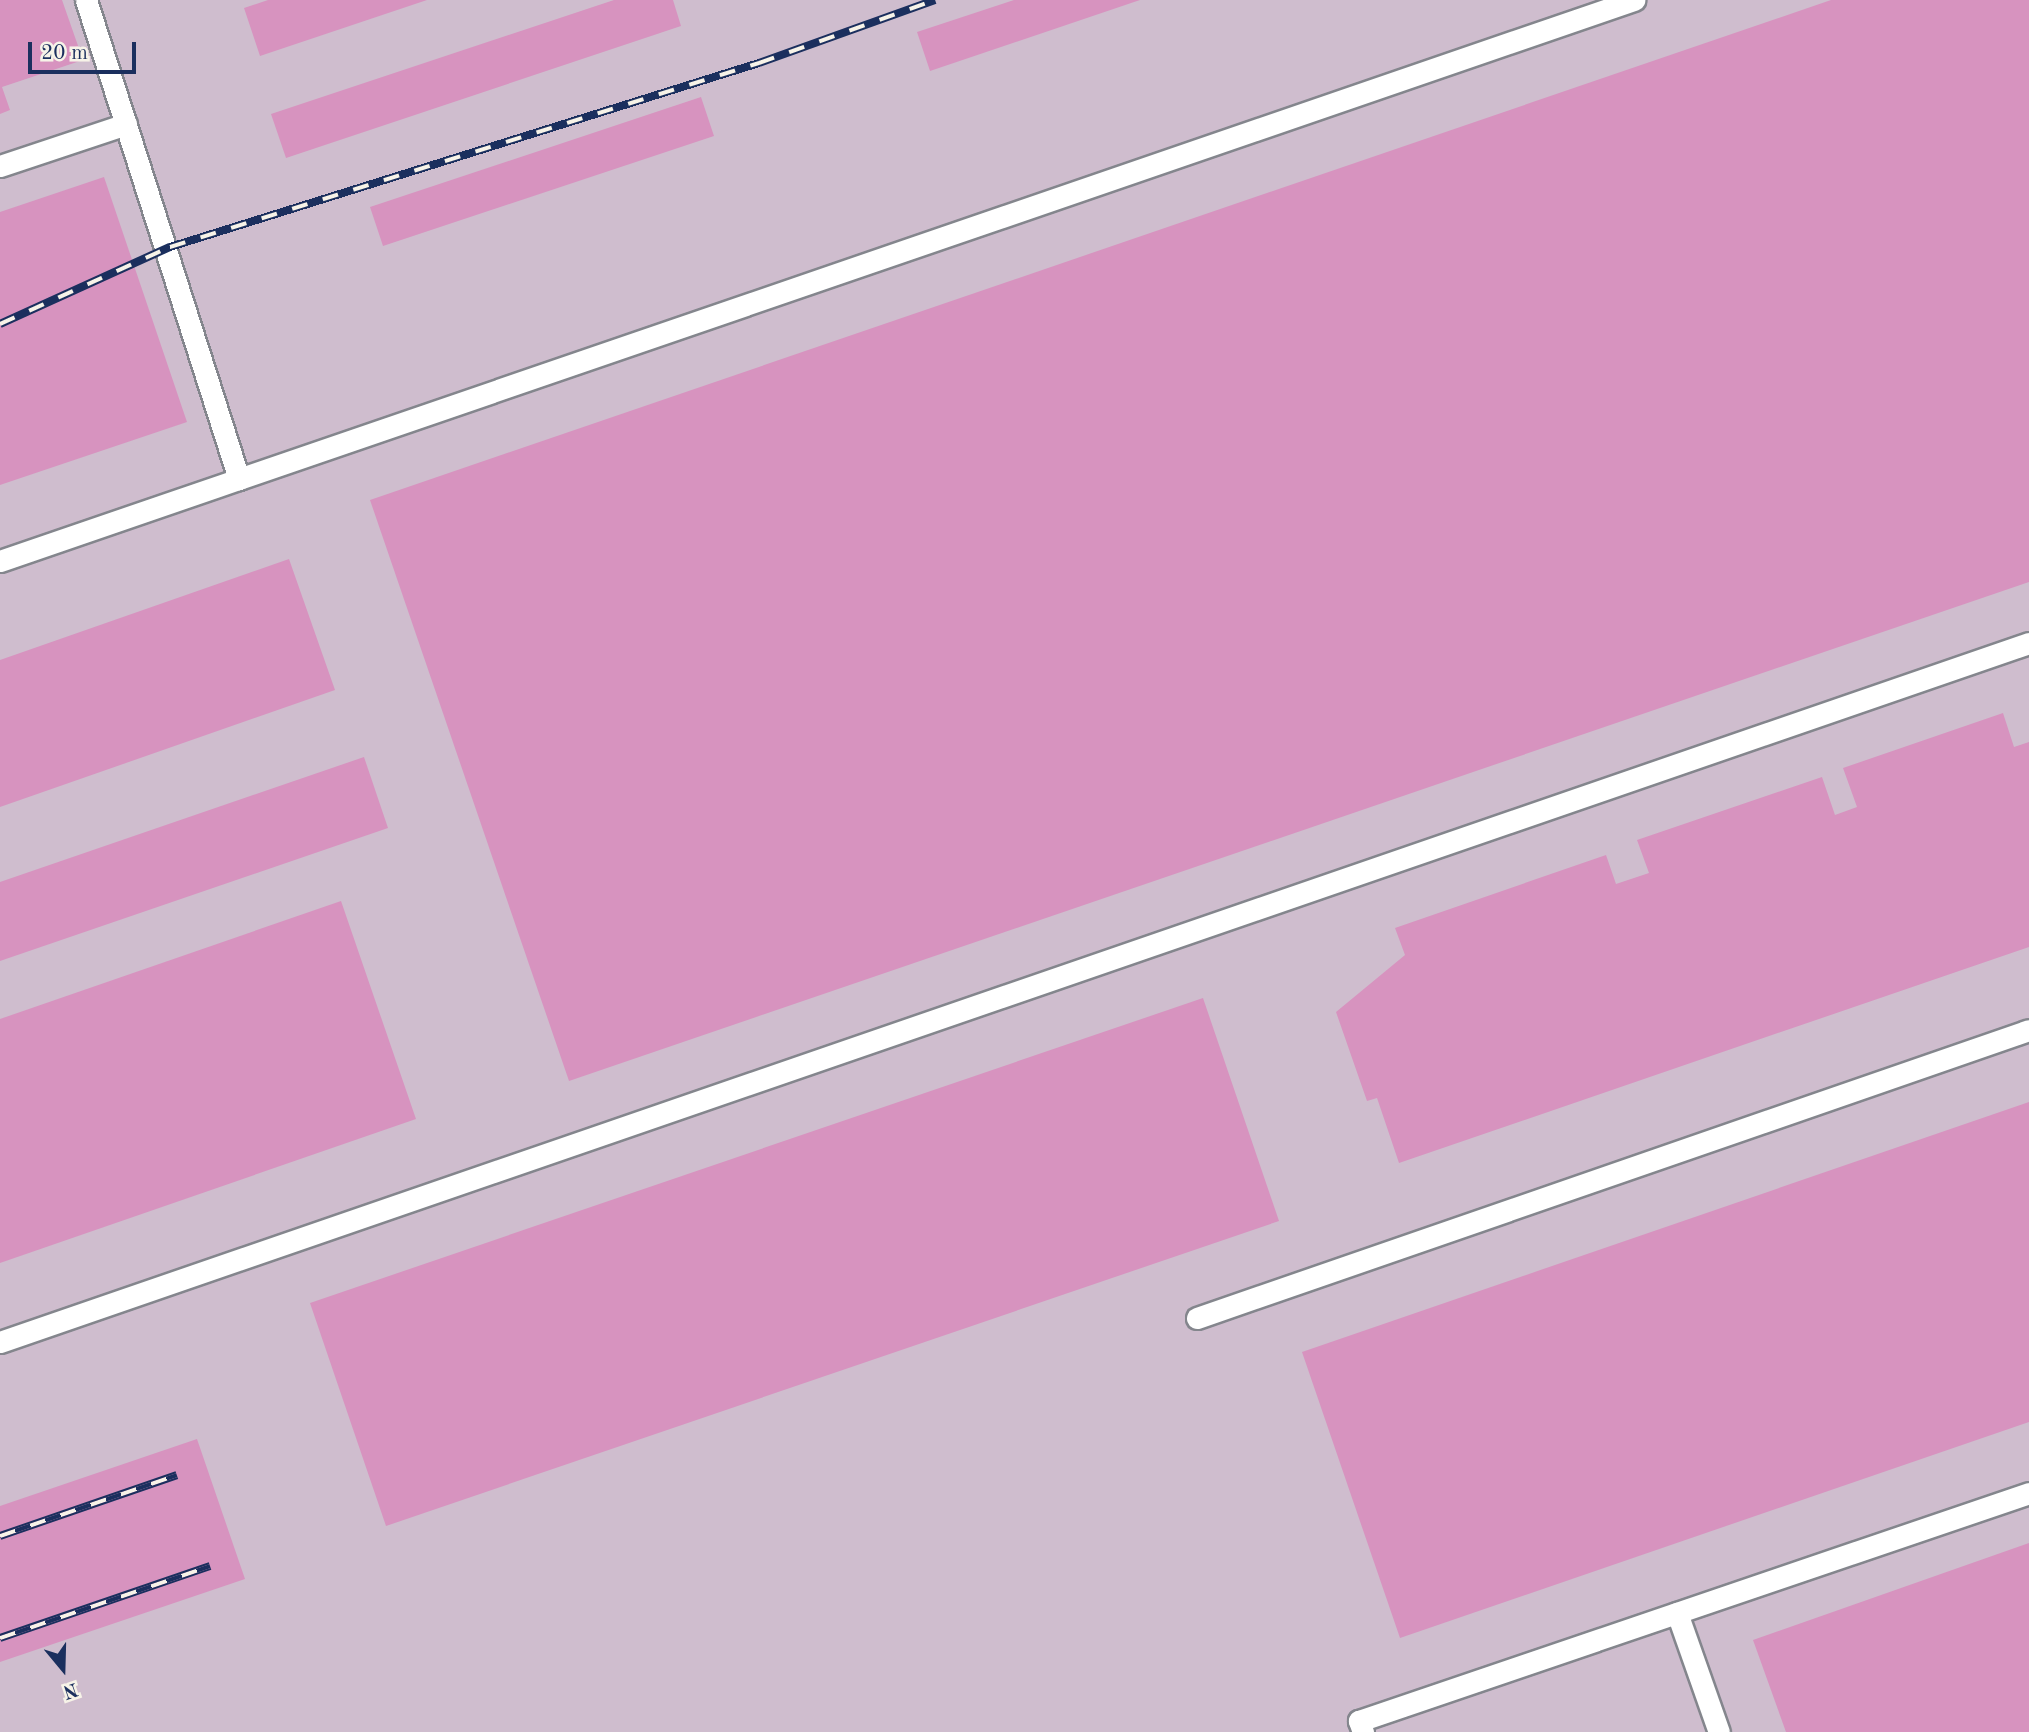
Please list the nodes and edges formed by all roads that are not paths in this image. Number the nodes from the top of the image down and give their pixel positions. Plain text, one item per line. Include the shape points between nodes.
1 (86, 0) edge
2 (1634, 0) edge
3 (126, 124) junction
4 (0, 166) edge
5 (239, 479) junction
6 (0, 561) edge
7 (2029, 643) edge
8 (2029, 1030) edge
9 (1198, 1318) dead end
10 (0, 1342) edge
11 (2029, 1493) edge
12 (1677, 1613) junction
13 (1363, 1732) edge
14 (1719, 1732) edge

1 - 3 lane
2 - 5 lane
3 - 4 lane
3 - 5 lane
5 - 6 lane
7 - 10 lane
8 - 9 lane
11 - 12 lane
12 - 13 lane via 1359,1721
12 - 14 lane

